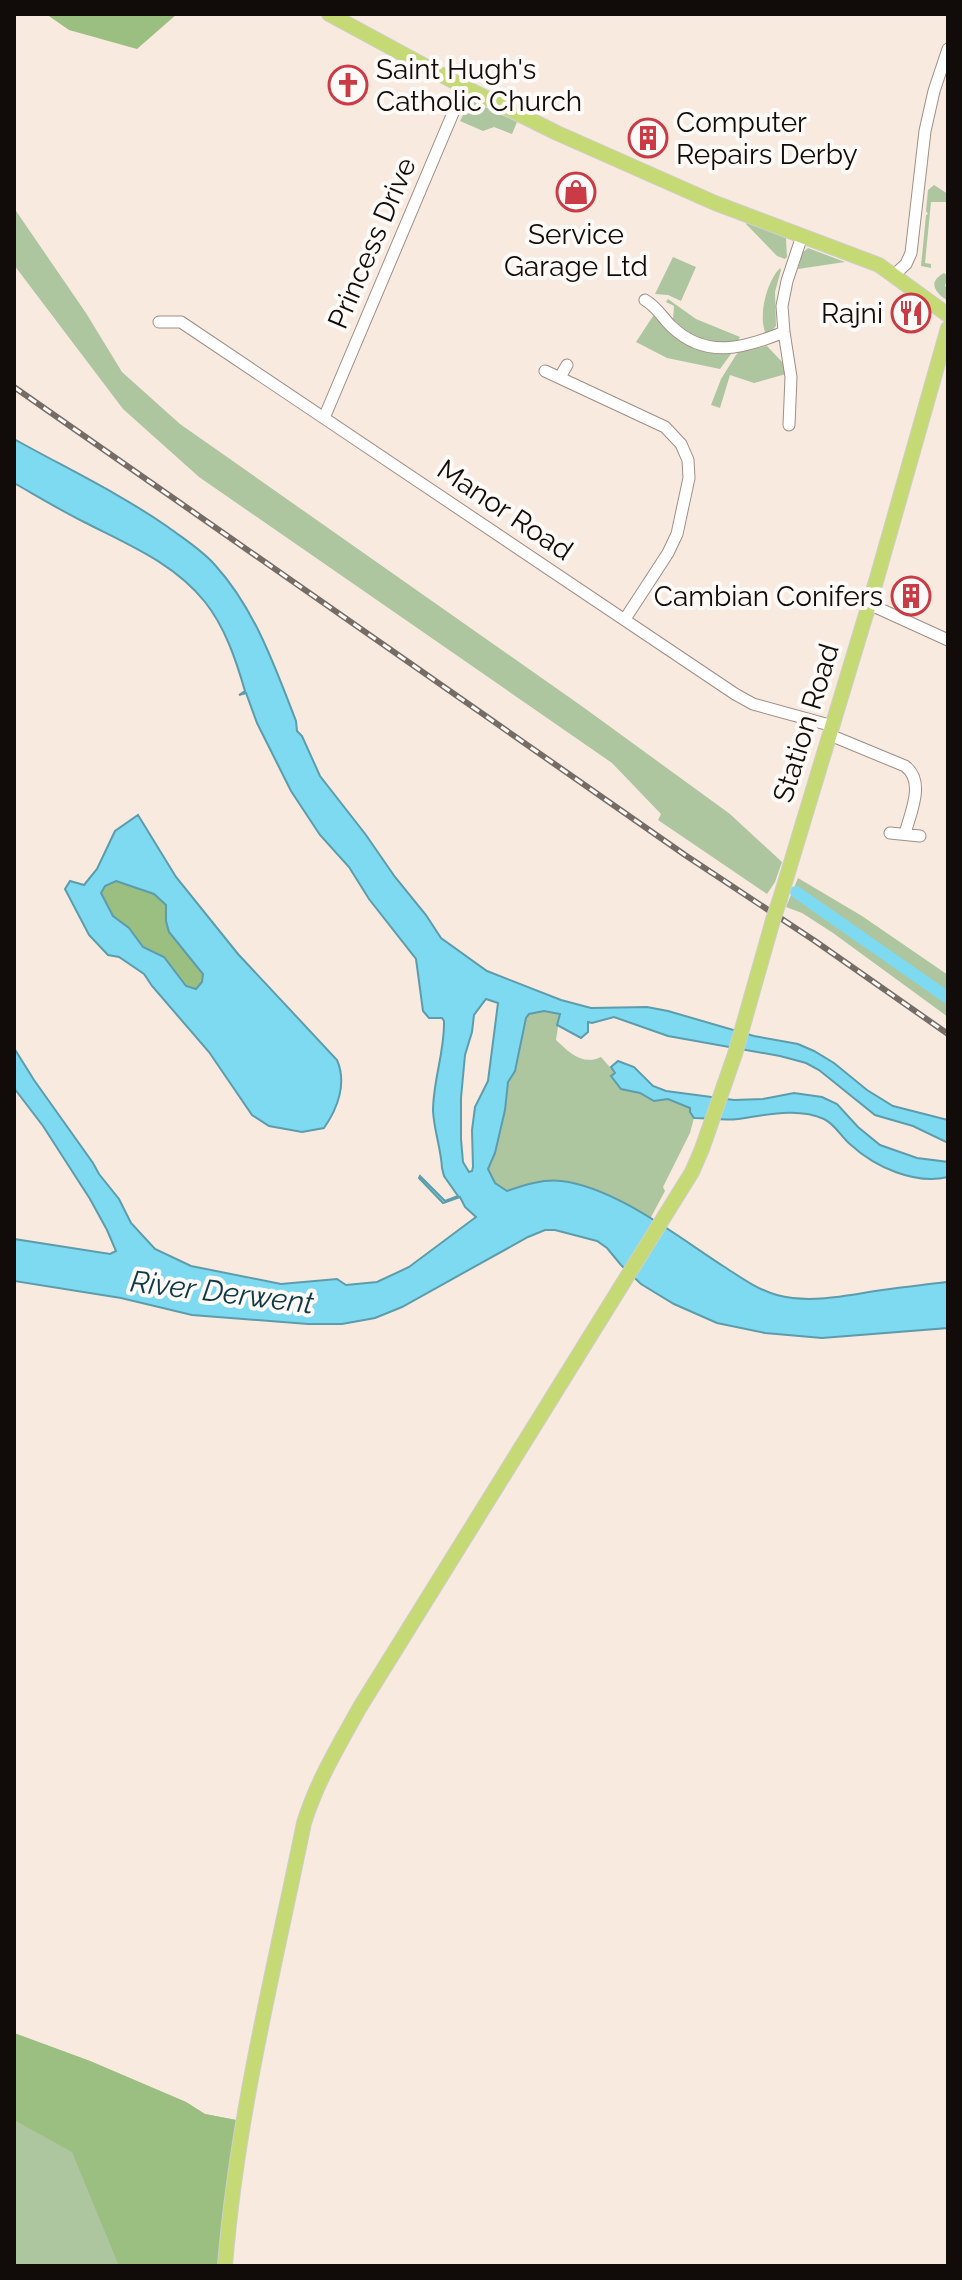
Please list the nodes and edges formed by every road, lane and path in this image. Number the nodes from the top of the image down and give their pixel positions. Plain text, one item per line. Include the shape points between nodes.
1 (329, 14) edge
2 (948, 49) edge
3 (464, 87) junction
4 (934, 91) junction
5 (948, 95) edge
6 (802, 236) junction
7 (894, 275) junction
8 (645, 300) dead end
9 (948, 315) edge
10 (159, 322) dead end
11 (948, 328) edge
12 (784, 332) junction
13 (567, 365) dead end
14 (545, 371) dead end
15 (560, 377) junction
16 (324, 418) junction
17 (789, 425) dead end
18 (869, 604) junction
19 (625, 619) junction
20 (947, 636) edge
21 (832, 730) junction
22 (890, 833) dead end
23 (905, 834) junction
24 (920, 836) dead end
25 (225, 2266) edge

1 - 3 main road
2 - 4 street
3 - 6 main road via 715,203
3 - 16 street, Princess Drive
4 - 5 street
4 - 7 street via 913,246 906,264
6 - 7 main road
6 - 12 street via 782,306
7 - 9 main road
8 - 12 street via 696,343 737,349
10 - 16 street, Manor Road via 181,322
11 - 18 main road, Station Road
12 - 17 street via 791,377
13 - 15 street
14 - 15 street
15 - 19 street via 665,427 688,460 677,534
16 - 19 street, Manor Road
18 - 20 street
18 - 21 main road, Station Road
19 - 21 street, Manor Road via 746,701
21 - 23 street, Manor Road via 910,770 916,787
21 - 25 main road, Station Road, bridge via 745,1024 697,1162 360,1707 311,1802 254,2057
22 - 23 street
23 - 24 street

